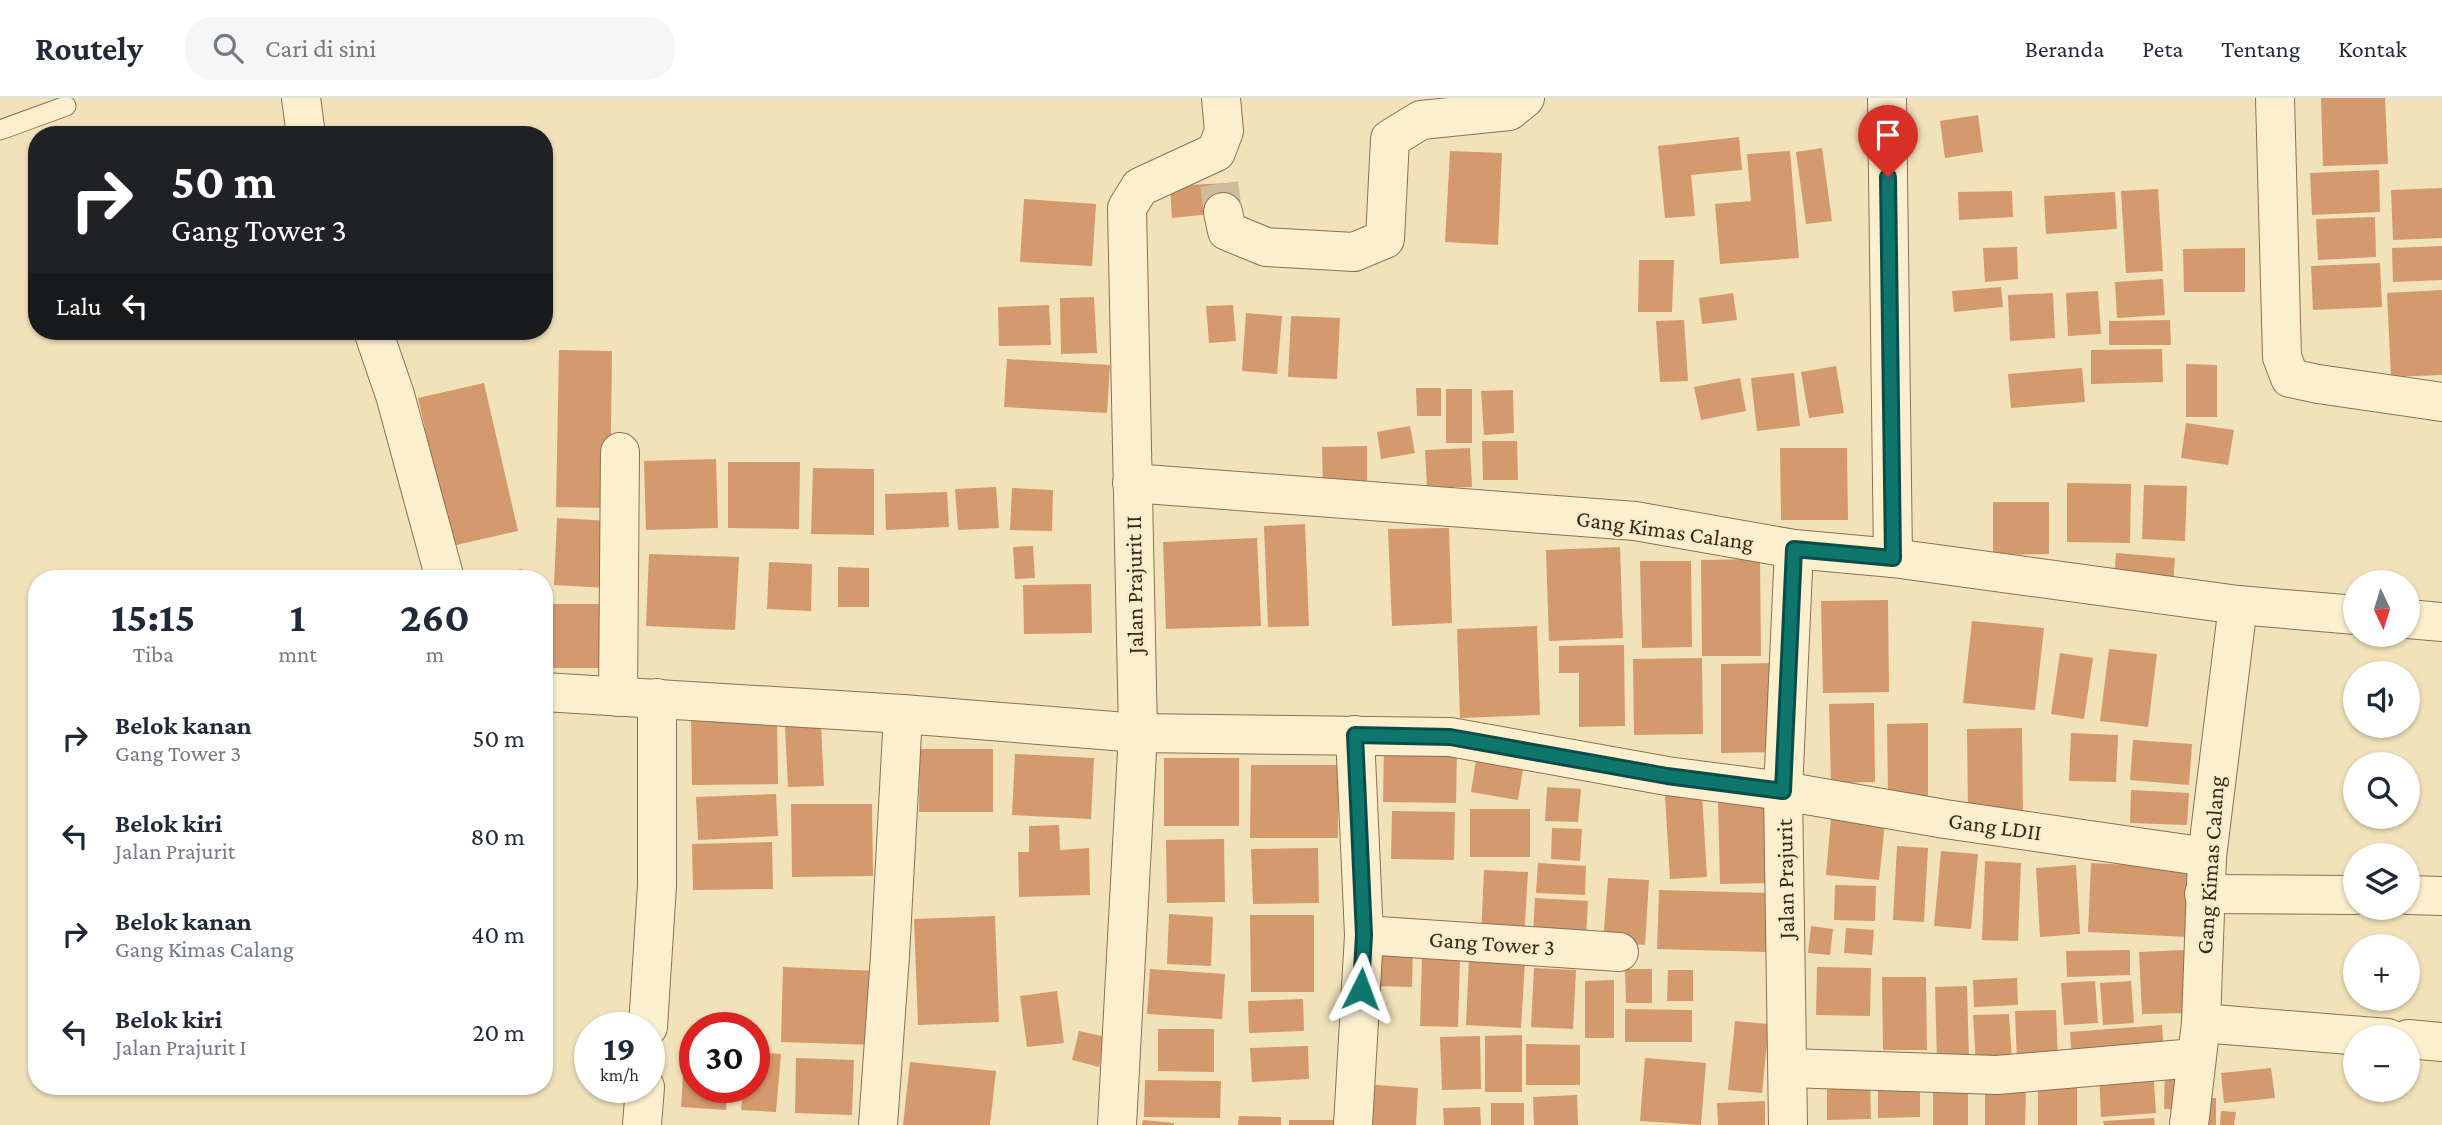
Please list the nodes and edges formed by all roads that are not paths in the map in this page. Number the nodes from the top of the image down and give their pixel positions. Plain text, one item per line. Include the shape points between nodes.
1 (301, 98) edge
2 (1221, 98) edge
3 (1525, 98) edge
4 (1887, 98) edge
5 (2275, 98) edge
6 (66, 106) dead end
7 (305, 126) edge
8 (0, 130) edge
9 (1220, 182) junction
10 (376, 340) edge
11 (2442, 402) edge
12 (621, 452) dead end
13 (1132, 483) junction
14 (1794, 549) junction
15 (1893, 558) junction
16 (443, 570) edge
17 (2238, 605) junction
18 (2343, 614) edge
19 (2420, 620) edge
20 (2442, 622) edge
21 (553, 693) edge
22 (618, 697) junction
23 (657, 698) junction
24 (902, 713) junction
25 (1138, 733) junction
26 (1355, 735) junction
27 (1783, 791) junction
28 (2206, 876) junction
29 (2343, 892) edge
30 (2420, 895) edge
31 (2442, 896) edge
32 (1364, 935) junction
33 (1619, 951) dead end
34 (649, 1012) edge
35 (2343, 1038) edge
36 (2198, 1040) junction
37 (2420, 1041) edge
38 (2442, 1042) edge
39 (1789, 1068) junction
40 (644, 1103) edge
41 (642, 1125) edge
42 (878, 1125) edge
43 (1117, 1125) edge
44 (1353, 1125) edge
45 (1788, 1125) edge
46 (2189, 1125) edge

1 - 7 street
2 - 9 street
3 - 9 street via 1509,111 1421,120 1390,139 1385,239 1354,252 1266,247 1227,231
4 - 15 street
5 - 11 street via 2282,357 2290,378
6 - 8 lane
9 - 13 street, Jalan Prajurit II via 1140,187 1127,208
10 - 16 street via 396,395
12 - 22 street
13 - 14 street, Gang Kimas Calang via 1635,521
13 - 25 street, Jalan Prajurit II
14 - 15 street, Gang Kimas Calang
14 - 27 street, Jalan Prajurit
15 - 17 street, Gang Kimas Calang
17 - 18 street, Gang Kimas Calang
17 - 28 street, Gang Kimas Calang
19 - 20 street
21 - 22 street
22 - 23 street
23 - 24 street
23 - 34 street via 657,885
24 - 25 street
24 - 42 street
25 - 26 street
25 - 43 street, Jalan Prajurit II
26 - 27 street via 1450,737 1667,776
26 - 32 street
27 - 28 street, Gang LDII via 1945,819
27 - 39 street, Jalan Prajurit
28 - 29 street, Gang LDII
28 - 36 street, Gang Kimas Calang
30 - 31 street
32 - 33 street, Gang Tower 3
32 - 44 street
35 - 36 street
36 - 39 street via 1997,1075
36 - 46 street, Gang Kimas Calang
37 - 38 street
39 - 45 street, Jalan Prajurit
40 - 41 street

